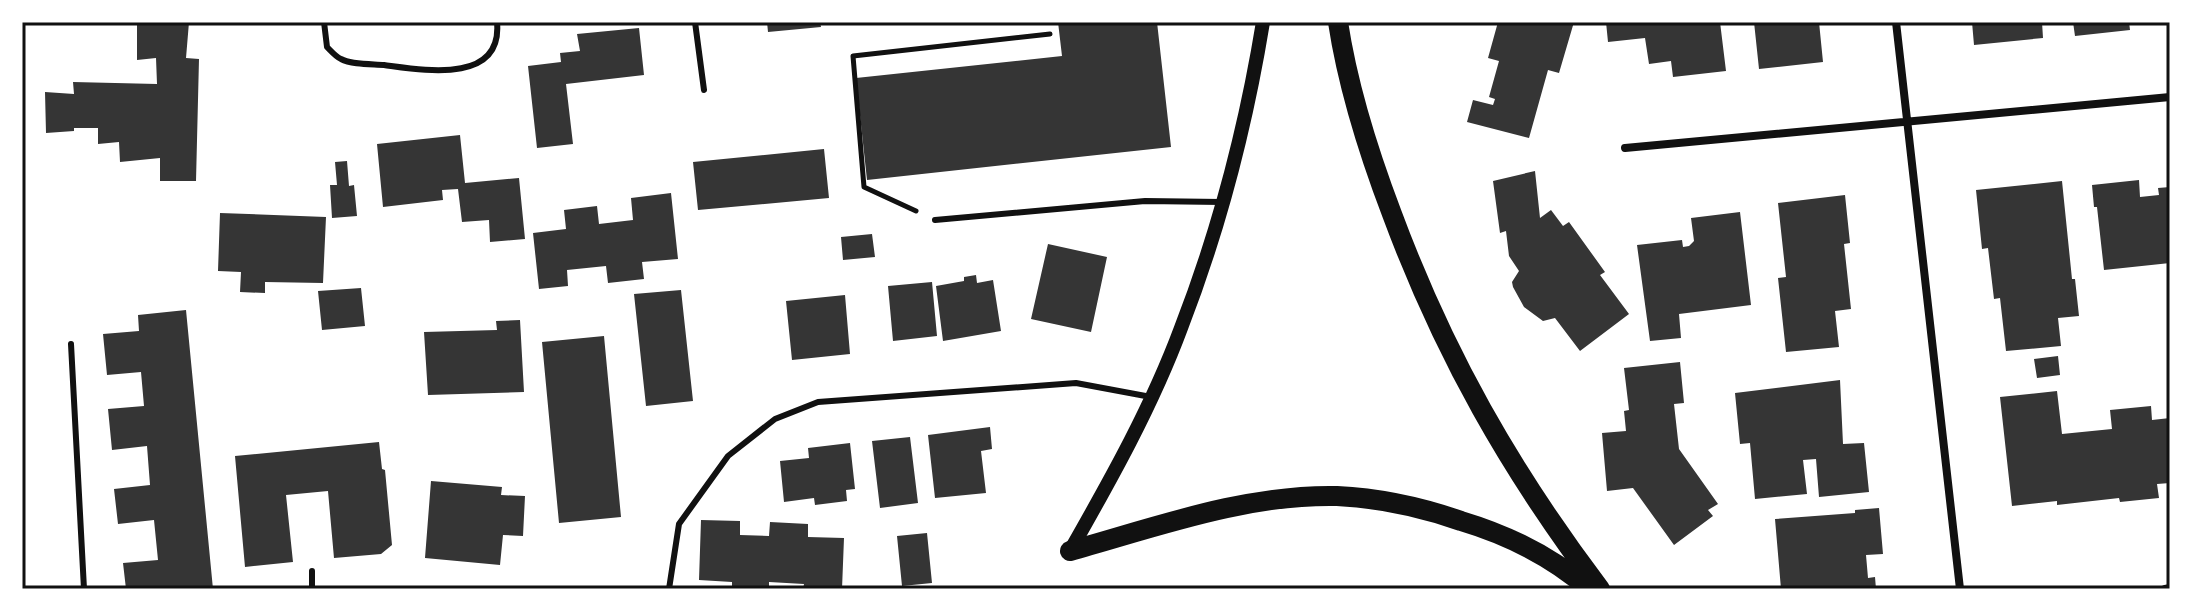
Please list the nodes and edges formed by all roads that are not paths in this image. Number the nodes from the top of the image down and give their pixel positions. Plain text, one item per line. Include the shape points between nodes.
1 (324, 22) edge
2 (497, 22) edge
3 (695, 22) edge
4 (1263, 22) edge
5 (1338, 22) edge
6 (1896, 22) edge
7 (704, 90) dead end
8 (2170, 97) edge
9 (1908, 122) junction
10 (1625, 148) dead end
11 (1222, 202) junction
12 (935, 220) road end
13 (71, 344) dead end
14 (1151, 397) junction
15 (1070, 551) joint
16 (312, 571) dead end
17 (84, 589) edge
18 (312, 589) edge
19 (669, 589) edge
20 (1589, 589) edge
21 (1600, 589) edge
22 (1960, 589) edge

1 - 2 lane via 327,47 342,60 442,72 473,65 489,54
3 - 7 lane
4 - 11 street
5 - 21 main road via 1357,116 1434,318 1502,448
6 - 9 street
8 - 9 street
9 - 10 street
9 - 22 street
11 - 12 lane via 1145,201
11 - 14 street via 1181,330
13 - 17 lane
14 - 15 street
14 - 19 lane via 1076,383 818,402 775,419 728,456 679,524
15 - 20 main road via 1221,510 1335,496 1387,501 1476,525 1531,548
16 - 18 lane

